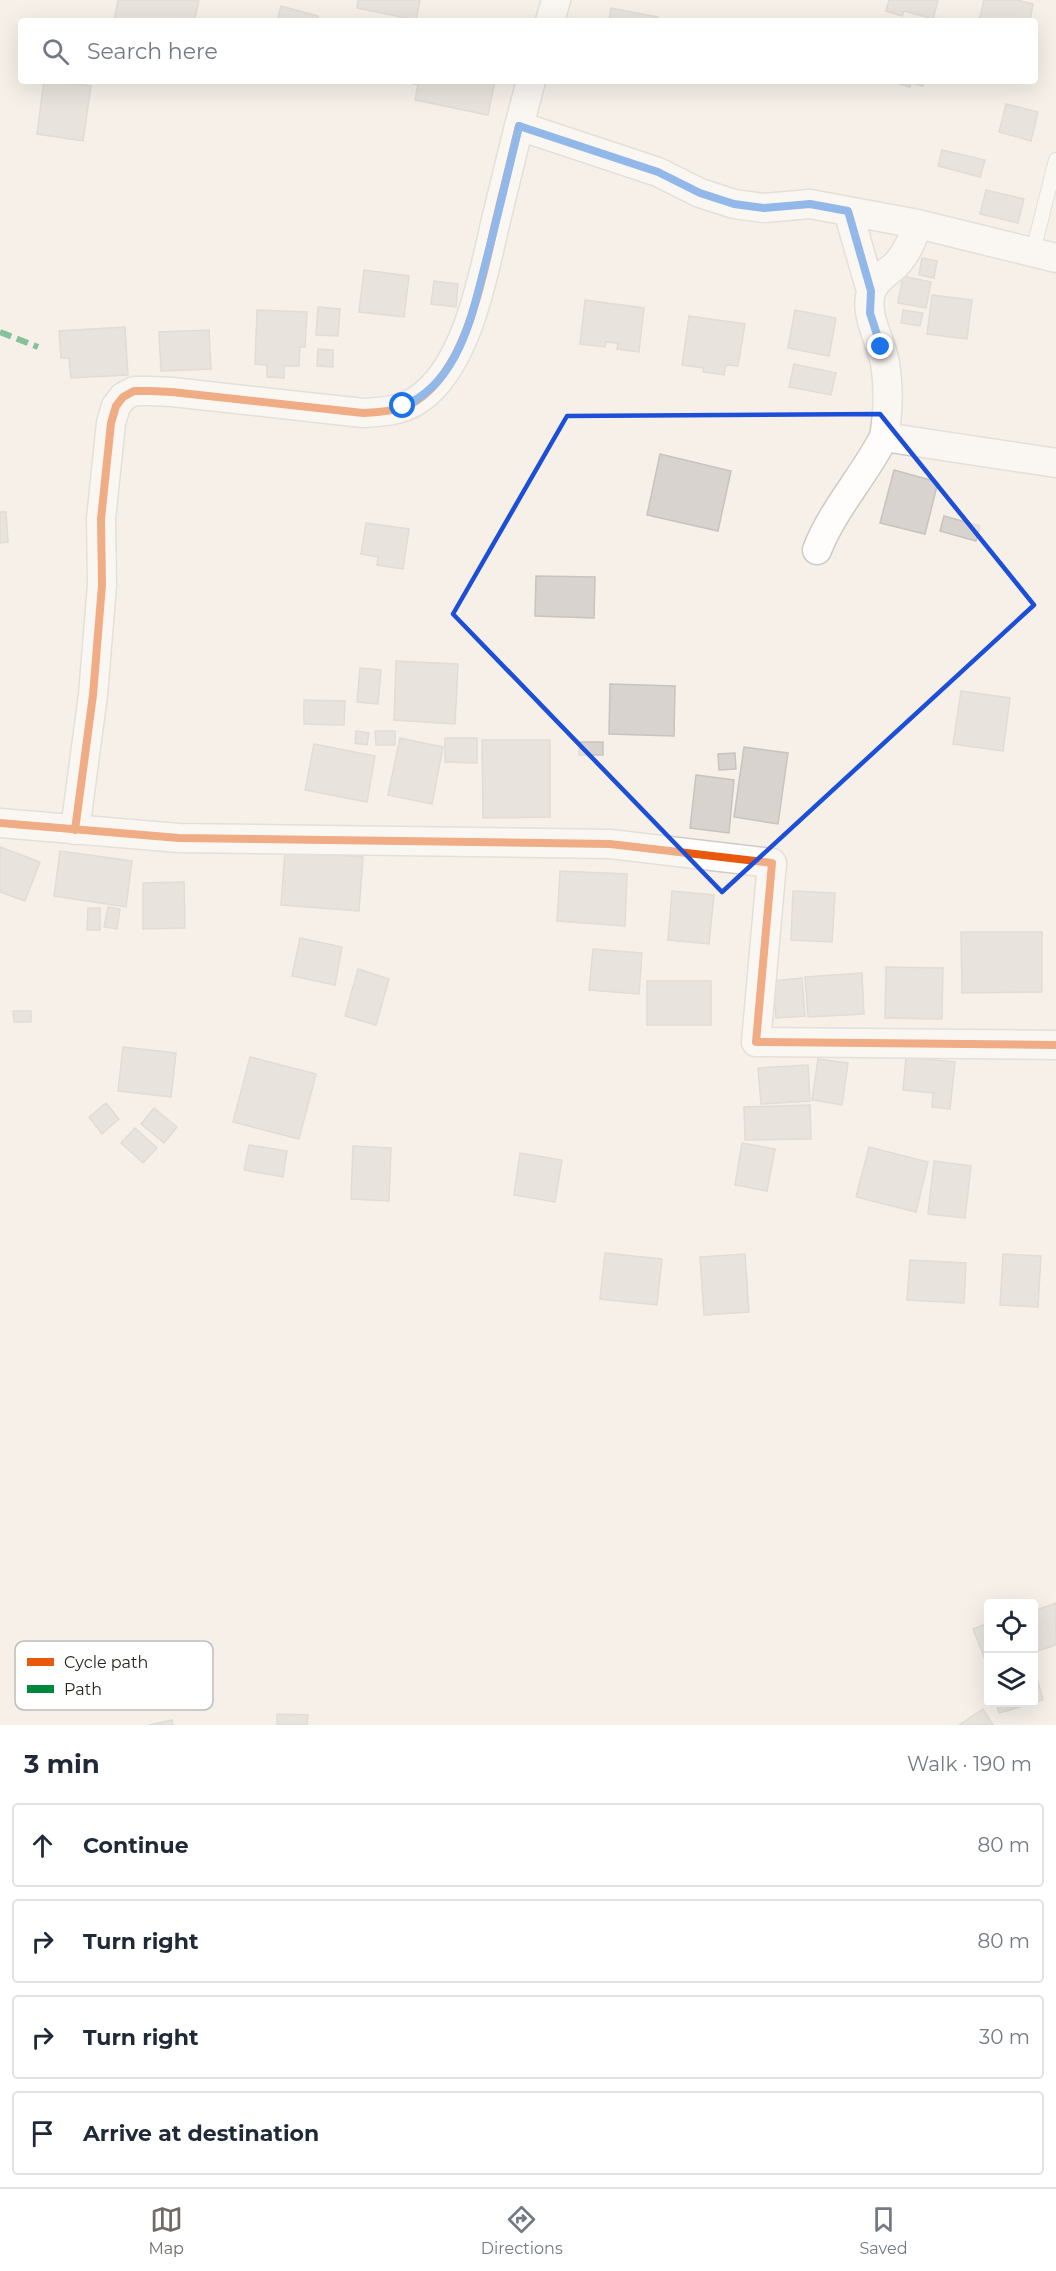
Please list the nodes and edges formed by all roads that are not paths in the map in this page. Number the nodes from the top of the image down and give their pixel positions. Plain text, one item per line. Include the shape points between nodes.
1 (556, 0) edge
2 (551, 18) edge
3 (530, 84) edge
4 (519, 126) junction
5 (1056, 160) edge
6 (848, 211) junction
7 (918, 224) junction
8 (1044, 254) edge
9 (871, 291) junction
10 (884, 437) junction
11 (1056, 463) edge
12 (817, 550) dead end
13 (0, 823) edge
14 (75, 830) junction
15 (1056, 1045) edge

1 - 2 street
3 - 4 street
4 - 6 street via 658,172 700,193 734,204 764,208 810,204
4 - 14 street via 467,328 438,380 417,401 389,412 363,412 135,391 116,406 101,519 102,585 93,695
5 - 8 lane
6 - 7 street
6 - 9 street
7 - 8 street
7 - 9 street via 910,246
9 - 10 street via 870,313 886,367
10 - 11 street
10 - 12 street
13 - 14 street
14 - 15 street via 179,838 610,844 772,863 756,1042

